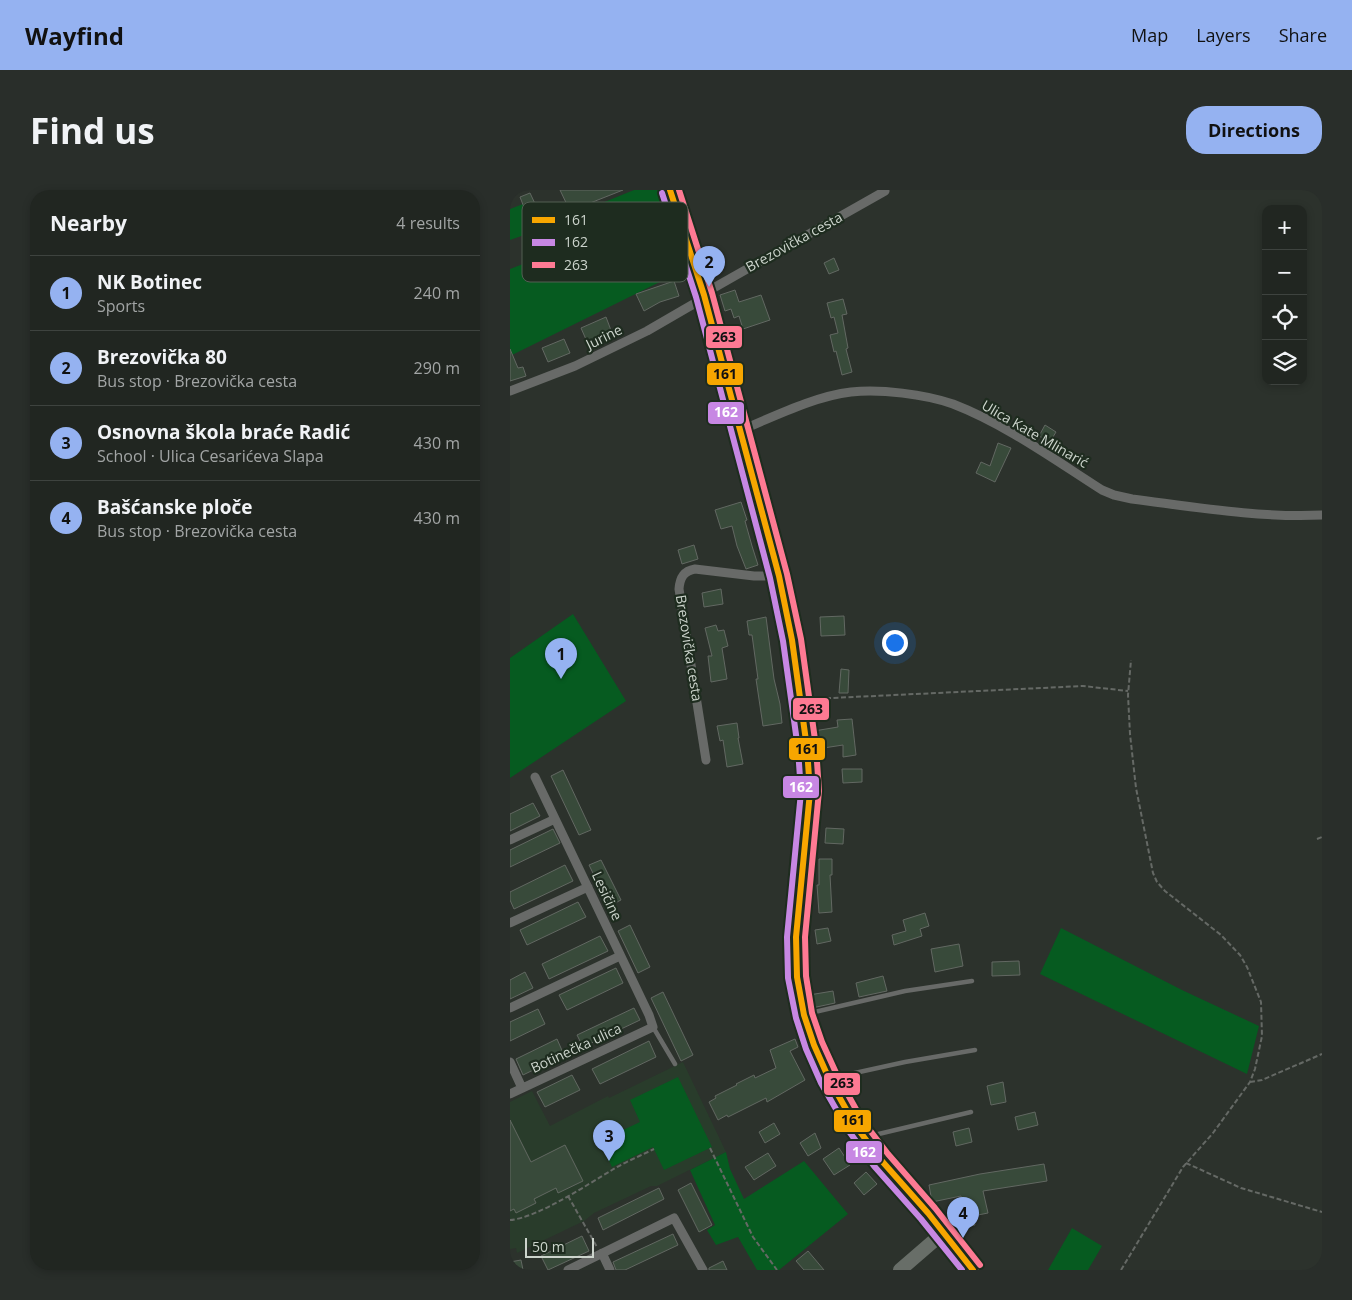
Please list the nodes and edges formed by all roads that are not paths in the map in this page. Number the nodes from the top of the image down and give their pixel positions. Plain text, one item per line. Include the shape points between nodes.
1 (670, 190) edge
2 (885, 191) edge
3 (674, 202) edge
4 (688, 246) edge
5 (704, 295) junction
6 (510, 391) edge
7 (739, 431) junction
8 (1322, 515) edge
9 (779, 576) junction
10 (706, 760) dead end
11 (535, 776) dead end
12 (555, 819) junction
13 (510, 840) edge
14 (588, 887) junction
15 (510, 923) edge
16 (620, 956) junction
17 (972, 981) dead end
18 (510, 1008) edge
19 (804, 1015) junction
20 (653, 1027) junction
21 (975, 1050) dead end
22 (510, 1062) edge
23 (675, 1064) dead end
24 (829, 1079) junction
25 (522, 1088) junction
26 (510, 1094) edge
27 (971, 1112) dead end
28 (863, 1137) junction
29 (944, 1232) junction
30 (601, 1254) junction
31 (568, 1270) edge
32 (610, 1270) edge
33 (703, 1270) edge
34 (900, 1270) edge
35 (973, 1270) edge

1 - 3 main road
2 - 5 street, Brezovička cesta
4 - 5 main road
5 - 6 street, Jurine via 647,331 575,366
5 - 7 main road
7 - 8 street, Ulica Kate Mlinarić via 822,398 851,392 920,396 952,404 983,418 1114,495 1262,514
7 - 9 main road
9 - 10 street, Brezovička cesta via 695,569 682,576 679,589
9 - 19 main road via 809,763 810,792 796,937 797,977
11 - 12 street, Lesičine
12 - 13 street
12 - 14 street, Lesičine
14 - 15 street
14 - 16 street, Lesičine
16 - 18 street
16 - 20 street, Lesičine
17 - 19 lane via 906,991
19 - 24 main road
20 - 23 lane
20 - 25 street, Botinečka ulica
21 - 24 lane
22 - 25 street
24 - 28 main road
25 - 26 street, Botinečka ulica
27 - 28 lane
28 - 29 main road
29 - 34 main road
29 - 35 main road
30 - 31 street
30 - 32 street
30 - 33 street via 674,1218

